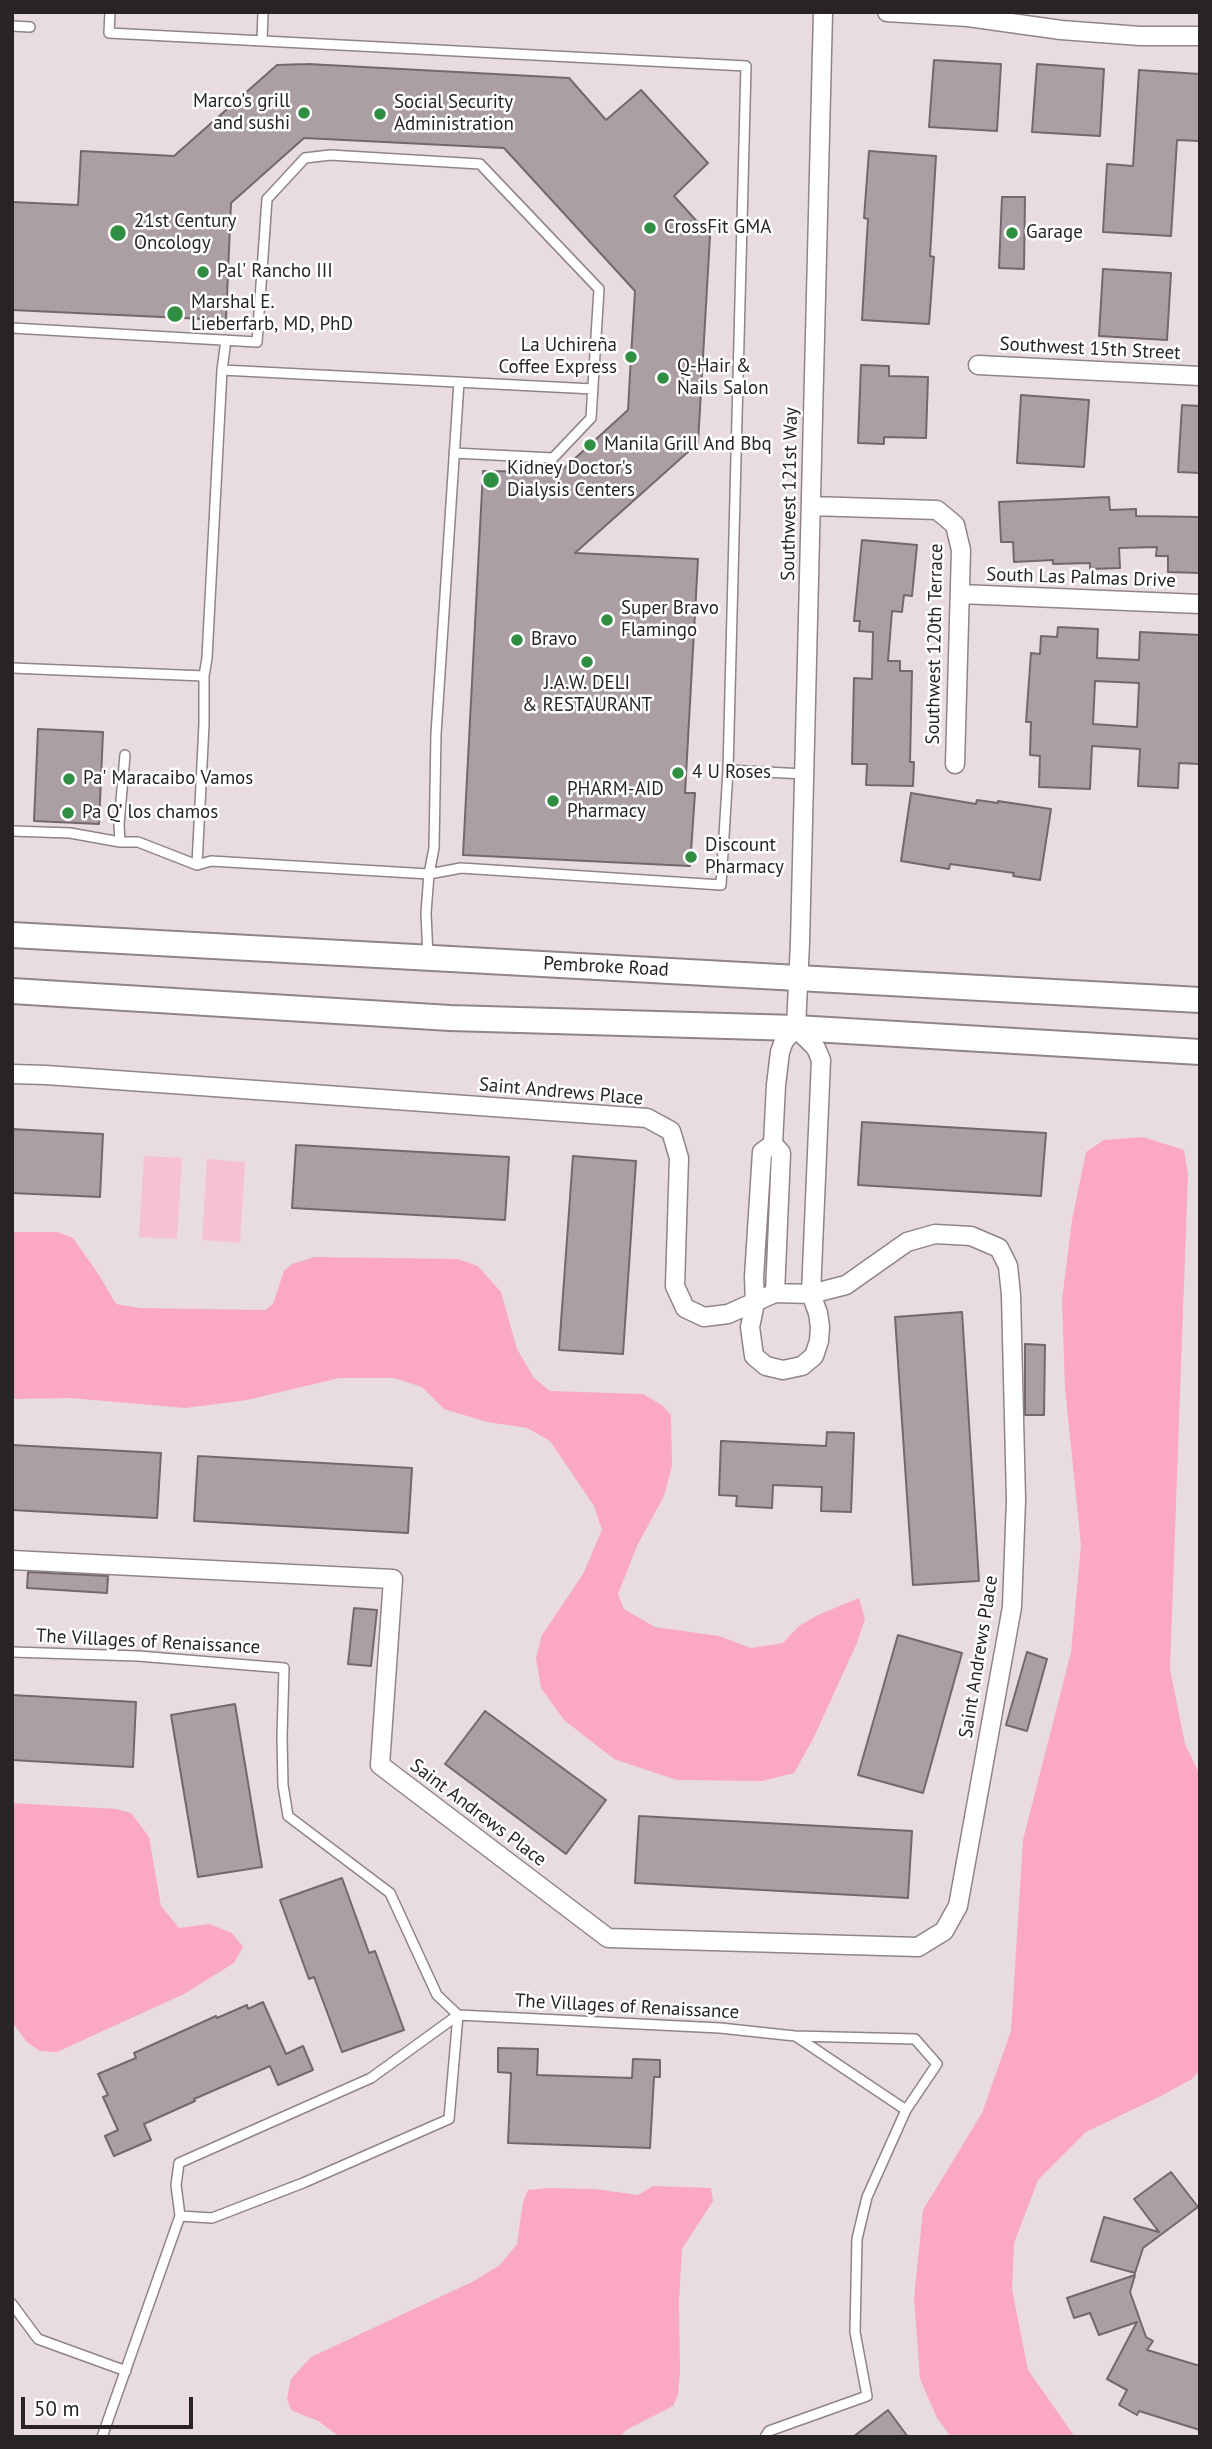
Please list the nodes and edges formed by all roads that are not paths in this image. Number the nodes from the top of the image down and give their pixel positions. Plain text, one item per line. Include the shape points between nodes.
1 (110, 12) edge
2 (263, 12) edge
3 (823, 12) edge
4 (887, 13) edge
5 (12, 26) edge
6 (30, 27) dead end
7 (1200, 36) edge
8 (262, 41) junction
9 (12, 328) edge
10 (226, 340) junction
11 (978, 365) dead end
12 (222, 370) junction
13 (1200, 376) edge
14 (458, 382) junction
15 (593, 389) junction
16 (454, 453) junction
17 (811, 506) junction
18 (960, 594) junction
19 (1200, 604) edge
20 (12, 668) edge
21 (204, 676) junction
22 (125, 755) dead end
23 (954, 764) dead end
24 (728, 770) junction
25 (804, 774) junction
26 (12, 831) edge
27 (120, 842) junction
28 (197, 865) junction
29 (429, 874) junction
30 (12, 935) edge
31 (428, 959) junction
32 (798, 977) junction
33 (12, 991) edge
34 (1200, 1000) edge
35 (796, 1027) junction
36 (1200, 1052) edge
37 (12, 1074) edge
38 (773, 1144) junction
39 (775, 1293) junction
40 (811, 1294) junction
41 (755, 1303) junction
42 (12, 1560) edge
43 (12, 1651) edge
44 (458, 2015) junction
45 (795, 2036) junction
46 (906, 2110) junction
47 (180, 2216) junction
48 (12, 2304) edge
49 (127, 2371) junction
50 (102, 2437) edge
51 (765, 2437) edge

1 - 8 lane via 109,33
2 - 8 lane
3 - 17 street, Southwest 121st Way
4 - 7 street via 1140,36
5 - 6 lane
8 - 24 lane via 746,66
9 - 10 lane
10 - 12 lane
10 - 15 lane via 257,342 267,199 305,158 330,155 480,164 599,289
11 - 13 street, Southwest 15th Street
12 - 14 lane
12 - 21 lane
14 - 15 lane
14 - 16 lane
15 - 16 lane via 592,418 553,457
16 - 29 lane
17 - 18 street, Southwest 120th Terrace via 937,510 955,525 961,550
17 - 25 street, Southwest 121st Way
18 - 19 street, South Las Palmas Drive
18 - 23 street, Southwest 120th Terrace
20 - 21 lane
21 - 28 lane
22 - 27 lane
24 - 25 lane
24 - 29 lane via 721,885 461,868
25 - 32 street, Southwest 121st Way
26 - 27 lane via 70,833
27 - 28 lane via 138,842
28 - 29 lane via 211,861
29 - 31 lane
30 - 31 main road, Pembroke Road
31 - 32 main road, Pembroke Road
32 - 34 main road, Pembroke Road
32 - 35 street, Southwest 121st Way
33 - 35 main road via 450,1018
35 - 36 main road
35 - 38 street via 780,1052
35 - 40 street via 816,1048 821,1063
37 - 41 street, Saint Andrews Place via 647,1118 671,1131 679,1158 675,1286 685,1308 704,1317
38 - 39 street via 781,1153
38 - 41 street via 762,1152
39 - 40 street, Saint Andrews Place
39 - 41 street, Saint Andrews Place
40 - 41 street via 820,1327 814,1356 802,1366 783,1370 766,1366 754,1356 750,1327
40 - 42 street, Saint Andrews Place via 846,1285 907,1242 935,1234 971,1236 999,1248 1008,1266 1016,1500 1012,1607 958,1906 944,1931 918,1947 608,1938 380,1765 393,1579
43 - 44 lane, The Villages of Renaissance via 284,1668 282,1749 288,1815 390,1893 437,1995
44 - 45 lane, The Villages of Renaissance
44 - 47 lane via 371,2078 179,2163
44 - 47 lane via 449,2119 212,2218
45 - 46 lane, The Villages of Renaissance
45 - 46 lane, The Villages of Renaissance via 915,2039 937,2064
46 - 51 lane, The Villages of Renaissance via 867,2197 857,2239 855,2332 867,2396 769,2431
47 - 49 lane
48 - 49 lane via 38,2339
49 - 50 lane

